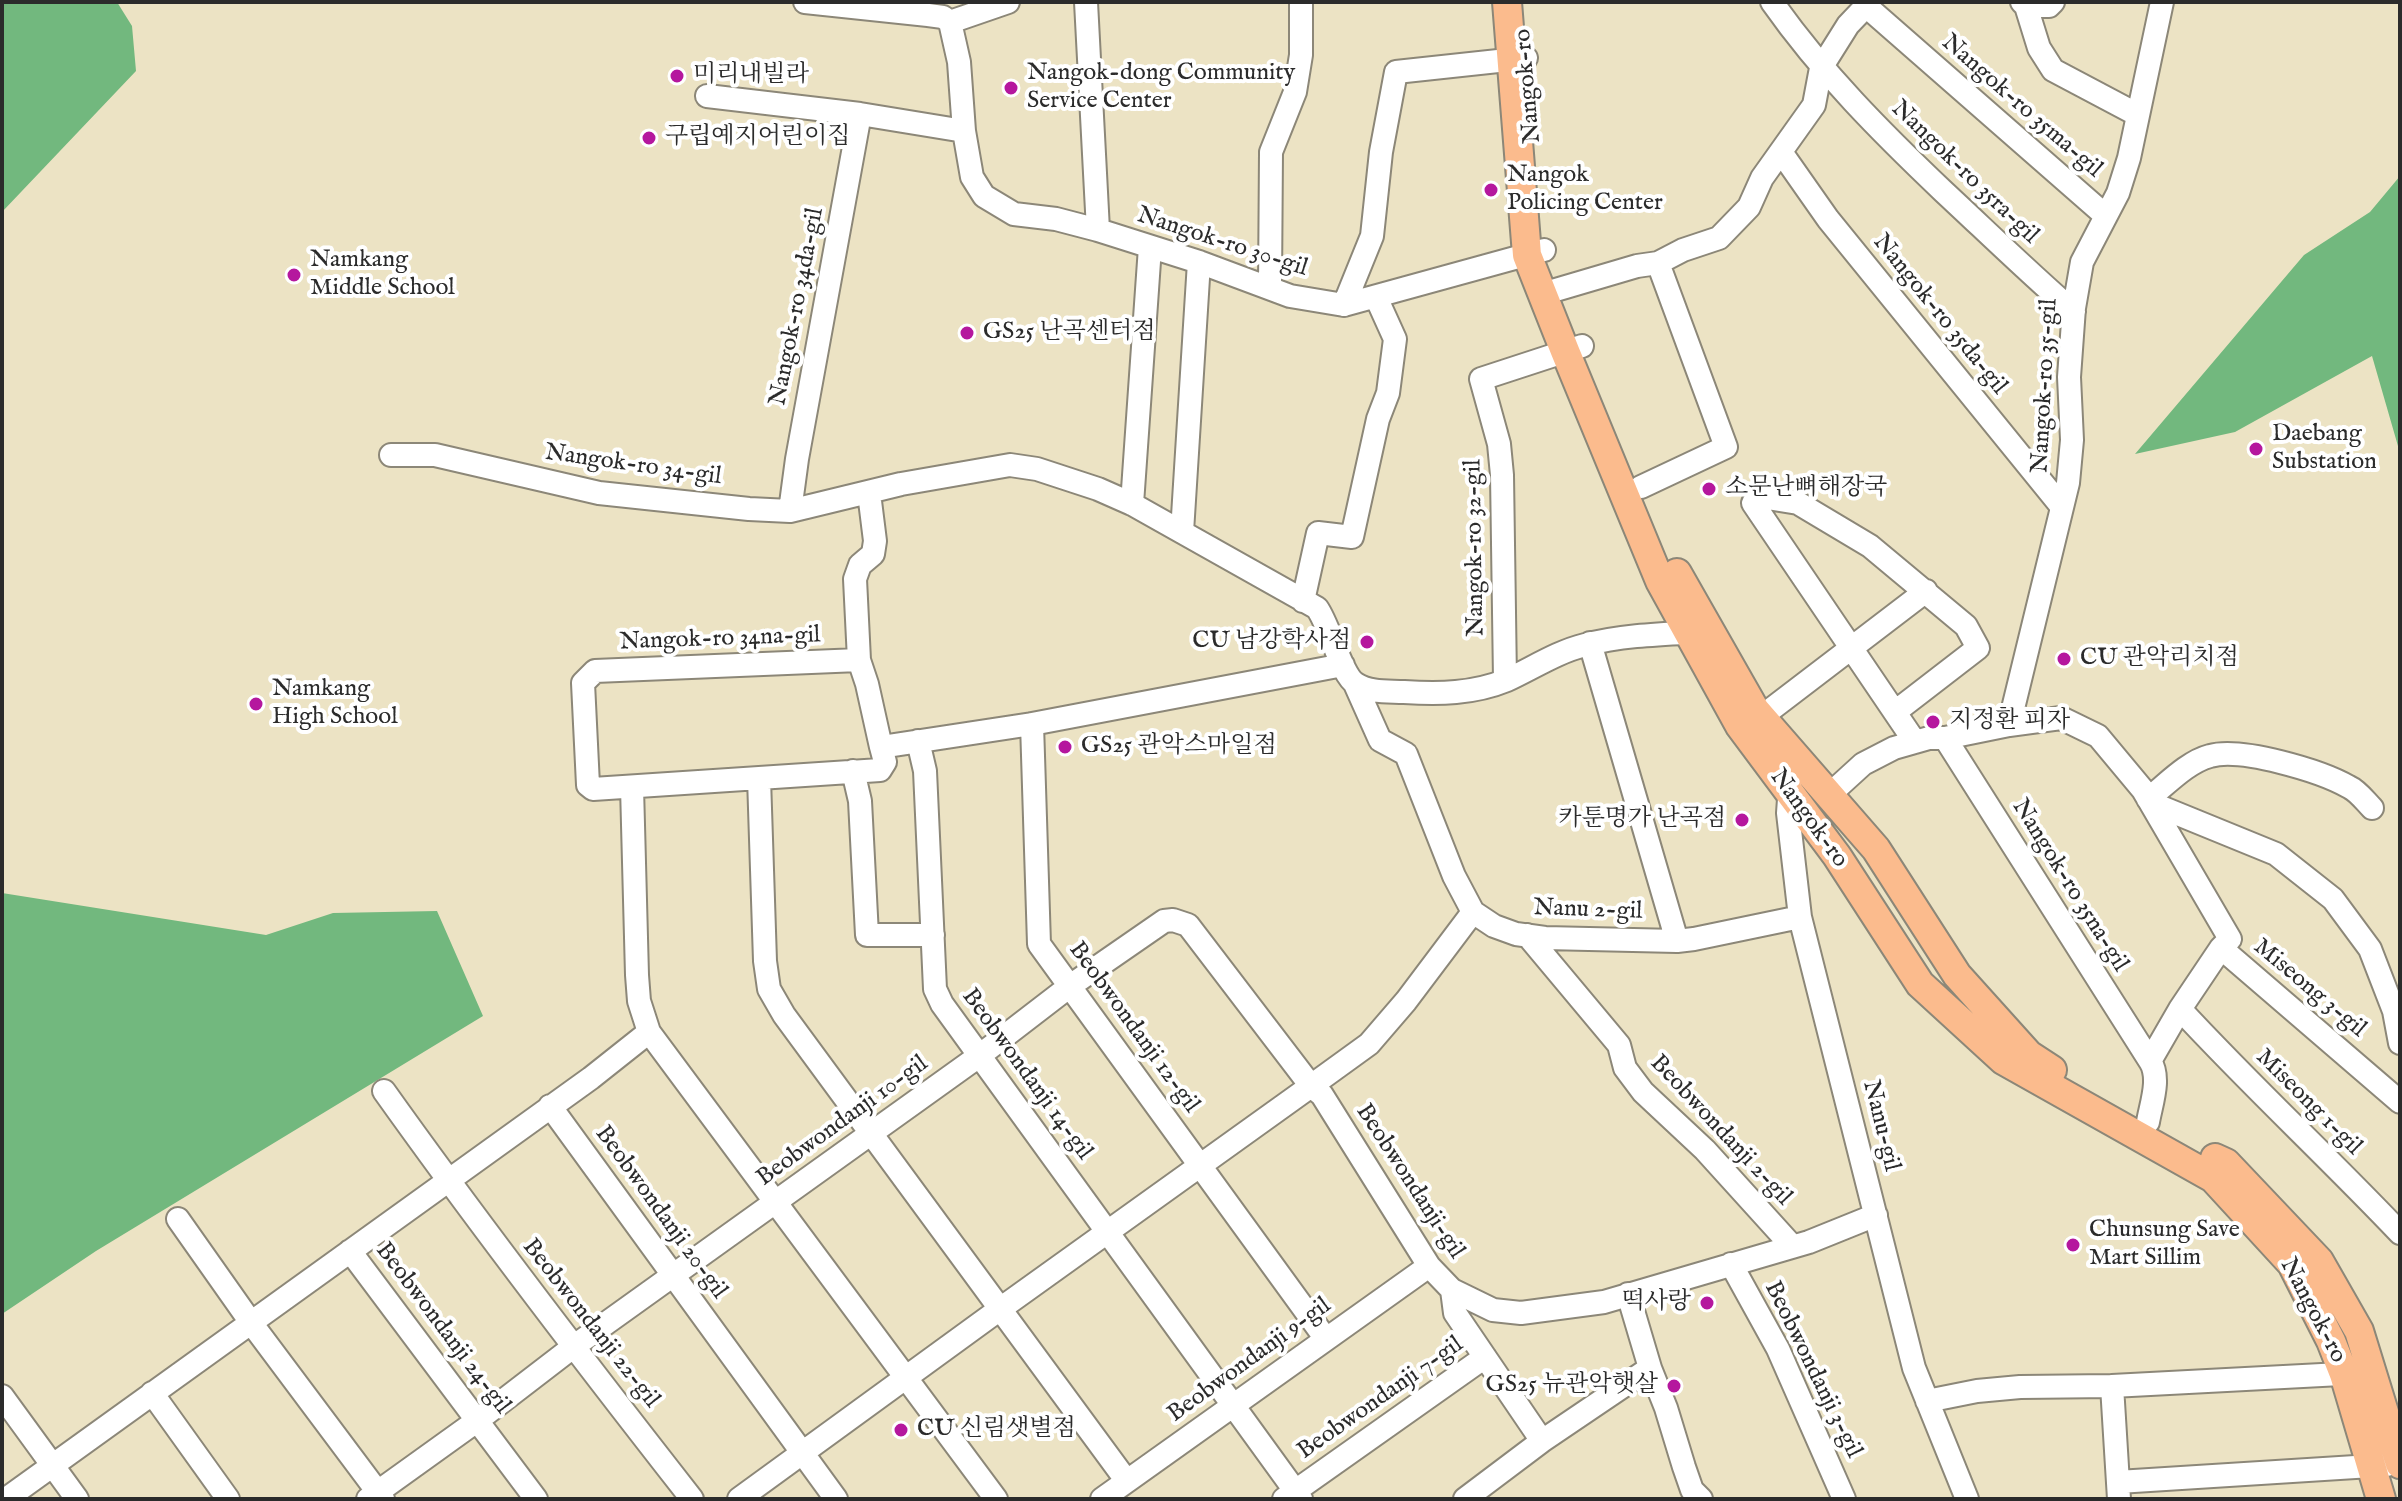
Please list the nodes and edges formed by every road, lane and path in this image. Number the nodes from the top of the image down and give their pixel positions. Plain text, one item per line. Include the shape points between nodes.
1 (805, 2) edge
2 (1008, 2) edge
3 (1086, 2) edge
4 (1301, 2) edge
5 (1507, 2) edge
6 (1522, 2) edge
7 (1772, 2) edge
8 (2053, 2) edge
9 (2162, 2) edge
10 (1868, 4) edge
11 (2024, 4) edge
12 (950, 22) junction
13 (1520, 59) junction
14 (1821, 68) junction
15 (707, 96) dead end
16 (860, 114) junction
17 (2138, 115) junction
18 (964, 131) junction
19 (1781, 152) junction
20 (2106, 216) junction
21 (1098, 230) junction
22 (1150, 247) junction
23 (1535, 252) junction
24 (1199, 262) junction
25 (1658, 263) junction
26 (1270, 287) junction
27 (1550, 292) junction
28 (1376, 297) junction
29 (1344, 305) junction
30 (2074, 312) junction
31 (1573, 349) junction
32 (391, 455) dead end
33 (1641, 487) junction
34 (869, 493) junction
35 (1132, 504) junction
36 (2062, 507) junction
37 (790, 511) junction
38 (1182, 532) junction
39 (1926, 591) junction
40 (1303, 601) junction
41 (1699, 632) junction
42 (1590, 643) junction
43 (1851, 647) junction
44 (859, 660) junction
45 (1349, 674) junction
46 (1505, 680) junction
47 (1895, 712) junction
48 (1761, 717) junction
49 (1032, 724) junction
50 (2009, 725) junction
51 (1945, 738) junction
52 (918, 741) junction
53 (1915, 742) junction
54 (881, 747) junction
55 (1795, 756) junction
56 (853, 771) junction
57 (759, 778) junction
58 (632, 787) junction
59 (1790, 794) junction
60 (1829, 795) junction
61 (2150, 801) junction
62 (2372, 808) dead end
63 (1473, 912) junction
64 (1800, 917) junction
65 (933, 935) junction
66 (1527, 935) junction
67 (1677, 941) junction
68 (2221, 948) junction
69 (1070, 986) junction
70 (2180, 1009) junction
71 (649, 1032) junction
72 (2400, 1043) edge
73 (979, 1056) junction
74 (2150, 1061) junction
75 (1311, 1086) junction
76 (384, 1091) dead end
77 (2400, 1102) edge
78 (550, 1106) junction
79 (2148, 1122) junction
80 (871, 1134) junction
81 (1201, 1165) junction
82 (447, 1180) junction
83 (776, 1203) junction
84 (1876, 1215) junction
85 (178, 1219) dead end
86 (1108, 1233) junction
87 (2400, 1233) edge
88 (1792, 1246) junction
89 (350, 1251) junction
90 (1731, 1264) junction
91 (1429, 1266) junction
92 (675, 1276) junction
93 (1452, 1290) junction
94 (1628, 1294) junction
95 (1000, 1309) junction
96 (252, 1324) junction
97 (1326, 1339) junction
98 (573, 1347) junction
99 (1485, 1357) junction
100 (1650, 1368) junction
101 (2373, 1372) junction
102 (2344, 1374) junction
103 (907, 1378) junction
104 (2112, 1386) junction
105 (152, 1393) junction
106 (2, 1396) edge
107 (1927, 1401) junction
108 (1234, 1407) junction
109 (478, 1420) junction
110 (1542, 1441) junction
111 (803, 1452) junction
112 (2400, 1464) edge
113 (51, 1465) junction
114 (2372, 1466) junction
115 (1126, 1480) junction
116 (2119, 1490) edge
117 (1293, 1496) edge
118 (376, 1497) edge
119 (6, 1499) edge
120 (77, 1499) edge
121 (228, 1499) edge
122 (536, 1499) edge
123 (692, 1499) edge
124 (739, 1499) edge
125 (836, 1499) edge
126 (996, 1499) edge
127 (1102, 1499) edge
128 (1465, 1499) edge
129 (1701, 1499) edge
130 (1844, 1499) edge
131 (1967, 1499) edge
132 (2381, 1499) edge

1 - 12 street
2 - 12 street
3 - 21 street, Nangok-ro 30-gil
4 - 26 street via 1295,92 1271,152
5 - 13 main road, Nangok-ro
6 - 13 main road, Nangok-ro
7 - 14 street, Nangok-ro 35ra-gil
8 - 11 street
9 - 17 street, Nangok-ro 35-gil
10 - 14 street
10 - 20 street, Nangok-ro 35ma-gil
11 - 17 street via 2053,70
12 - 18 street, Nangok-ro 30-gil
13 - 23 main road, Nangok-ro
13 - 29 street via 1396,72 1372,236
14 - 19 street via 1814,105
14 - 30 street, Nangok-ro 35ra-gil via 1899,150
15 - 16 street
16 - 18 street
16 - 37 street, Nangok-ro 34da-gil
17 - 20 street, Nangok-ro 35-gil via 2118,193
18 - 21 street, Nangok-ro 30-gil via 972,177 984,196 1014,214
19 - 25 street via 1749,207 1719,238
19 - 36 street, Nangok-ro 35da-gil via 1828,219
20 - 30 street, Nangok-ro 35-gil via 2082,262
21 - 22 street, Nangok-ro 30-gil
22 - 24 street, Nangok-ro 30-gil
22 - 35 street
23 - 27 main road, Nangok-ro
23 - 28 street, Nangok-ro 30-gil
24 - 26 street, Nangok-ro 30-gil
24 - 38 street
25 - 27 street
25 - 33 street via 1726,447
26 - 29 street, Nangok-ro 30-gil via 1290,296
27 - 31 main road, Nangok-ro
28 - 29 street, Nangok-ro 30-gil
28 - 40 street via 1395,339 1388,393 1352,537 1318,533
30 - 36 street, Nangok-ro 35-gil via 2072,440
31 - 33 main road, Nangok-ro
31 - 41 main road, Nangok-ro via 1660,581
31 - 46 street, Nangok-ro 32-gil via 1481,379 1502,475
32 - 37 street, Nangok-ro 34-gil via 435,455 599,493
33 - 41 main road, Nangok-ro
34 - 35 street, Nangok-ro 34-gil via 1010,465 1037,469
34 - 37 street, Nangok-ro 34-gil
34 - 44 street via 875,541 873,554 860,565 855,579
35 - 38 street, Nangok-ro 34-gil
36 - 50 street, Nangok-ro 35-gil
38 - 40 street, Nangok-ro 34-gil
39 - 43 street
39 - 43 street via 1829,520 1798,503 1761,497 1753,503
39 - 47 street via 1966,626 1978,648
40 - 45 street, Nangok-ro 34-gil via 1325,619
41 - 42 street
41 - 48 main road, Nangok-ro
41 - 59 main road, Nangok-ro via 1740,726
42 - 46 street
42 - 67 street
43 - 47 street
43 - 48 street
44 - 54 street
44 - 58 street, Nangok-ro 34na-gil via 595,671 583,683 588,785
45 - 46 street via 1377,691 1444,695
45 - 49 street via 1262,682
45 - 63 street, Nangok-ro 34-gil via 1380,740 1406,754
47 - 53 street
48 - 55 main road, Nangok-ro
49 - 52 street
49 - 69 street, Beobwondanji 12-gil via 1039,944
50 - 51 street
50 - 61 street, Miseong 3-gil via 2061,718 2079,725 2098,736
51 - 53 street
51 - 74 street, Nangok-ro 35na-gil
52 - 54 street
52 - 65 street, Beobwondanji 14-gil via 925,771
53 - 60 street via 1863,764
54 - 56 street, Nangok-ro 34na-gil via 885,762 880,770
55 - 59 street, Nanu-gil
55 - 60 main road, Nangok-ro
56 - 57 street, Nangok-ro 34na-gil
56 - 65 street via 860,801 867,935
57 - 58 street, Nangok-ro 34na-gil
57 - 80 street via 769,989
58 - 71 street via 637,975
59 - 64 street, Nanu-gil
59 - 102 main road, Nangok-ro via 1920,984 1982,1041 2003,1060 2213,1178 2292,1264
60 - 79 main road, Nangok-ro via 1876,849 1957,975 2029,1055
61 - 62 street via 2202,759 2226,754 2305,769 2352,788
61 - 68 street, Miseong 3-gil via 2230,939
61 - 72 street, Miseong 3-gil via 2276,854 2333,899 2370,949 2394,1011
63 - 66 street, Nanu 2-gil via 1494,926
63 - 75 street via 1369,1044
64 - 67 street, Nanu 2-gil
64 - 84 street, Nanu-gil
65 - 73 street, Beobwondanji 14-gil via 935,989
66 - 67 street, Nanu 2-gil
66 - 88 street, Beobwondanji 2-gil via 1619,1045 1625,1068 1643,1092 1705,1150
68 - 70 street, Miseong 3-gil
68 - 77 street, Miseong 3-gil
69 - 73 street, Beobwondanji 10-gil
69 - 75 street, Beobwondanji 10-gil via 1164,921 1182,922
69 - 81 street, Beobwondanji 12-gil
70 - 74 street
70 - 87 street, Miseong 1-gil
71 - 78 street
71 - 83 street
73 - 80 street, Beobwondanji 10-gil
73 - 86 street, Beobwondanji 14-gil
74 - 79 street via 2154,1090
75 - 81 street
75 - 91 street, Beobwondanji-gil via 1322,1095
76 - 82 street, Beobwondanji 22-gil
78 - 82 street
78 - 92 street, Beobwondanji 20-gil
79 - 101 main road, Nangok-ro via 2226,1163 2319,1261 2359,1331
80 - 83 street, Beobwondanji 10-gil
80 - 95 street
81 - 86 street
81 - 97 street
82 - 89 street
82 - 98 street, Beobwondanji 22-gil
83 - 92 street, Beobwondanji 10-gil
83 - 103 street
84 - 88 street, Beobwondanji-gil
84 - 107 street, Nanu-gil
85 - 96 street
86 - 95 street
86 - 108 street, Beobwondanji 14-gil
88 - 90 street, Beobwondanji-gil
89 - 96 street, Beobwondanji 24-gil
89 - 109 street, Beobwondanji 24-gil
90 - 94 street, Beobwondanji-gil
90 - 130 street, Beobwondanji 3-gil via 1778,1349
91 - 93 street, Beobwondanji-gil
91 - 97 street, Beobwondanji 9-gil
92 - 98 street, Beobwondanji 10-gil
92 - 111 street, Beobwondanji 20-gil
93 - 94 street, Beobwondanji-gil via 1493,1310 1521,1313
93 - 99 street, Beobwondanji 7-gil via 1455,1313
94 - 100 street
95 - 103 street
95 - 115 street
96 - 105 street, Beobwondanji 24-gil
96 - 118 street
97 - 108 street, Beobwondanji 9-gil
98 - 109 street, Beobwondanji 10-gil
98 - 123 street, Beobwondanji 22-gil
99 - 110 street
99 - 117 street, Beobwondanji 7-gil
100 - 110 street
100 - 129 street via 1692,1490
101 - 102 street
101 - 112 main road, Nangok-ro
102 - 104 street
102 - 114 main road, Nangok-ro
103 - 111 street
103 - 126 street
104 - 107 street via 2020,1387
104 - 116 street
105 - 113 street, Beobwondanji 24-gil
105 - 121 street
106 - 113 street
107 - 131 street, Nanu-gil
108 - 115 street, Beobwondanji 9-gil
108 - 117 street, Beobwondanji 14-gil
109 - 118 street, Beobwondanji 10-gil
109 - 122 street, Beobwondanji 24-gil
110 - 128 street
111 - 124 street
111 - 125 street
112 - 114 street, Nangok-ro
113 - 119 street, Beobwondanji 24-gil
113 - 120 street
114 - 116 street, Nangok-ro
114 - 132 main road, Nangok-ro
115 - 127 street, Beobwondanji 9-gil

